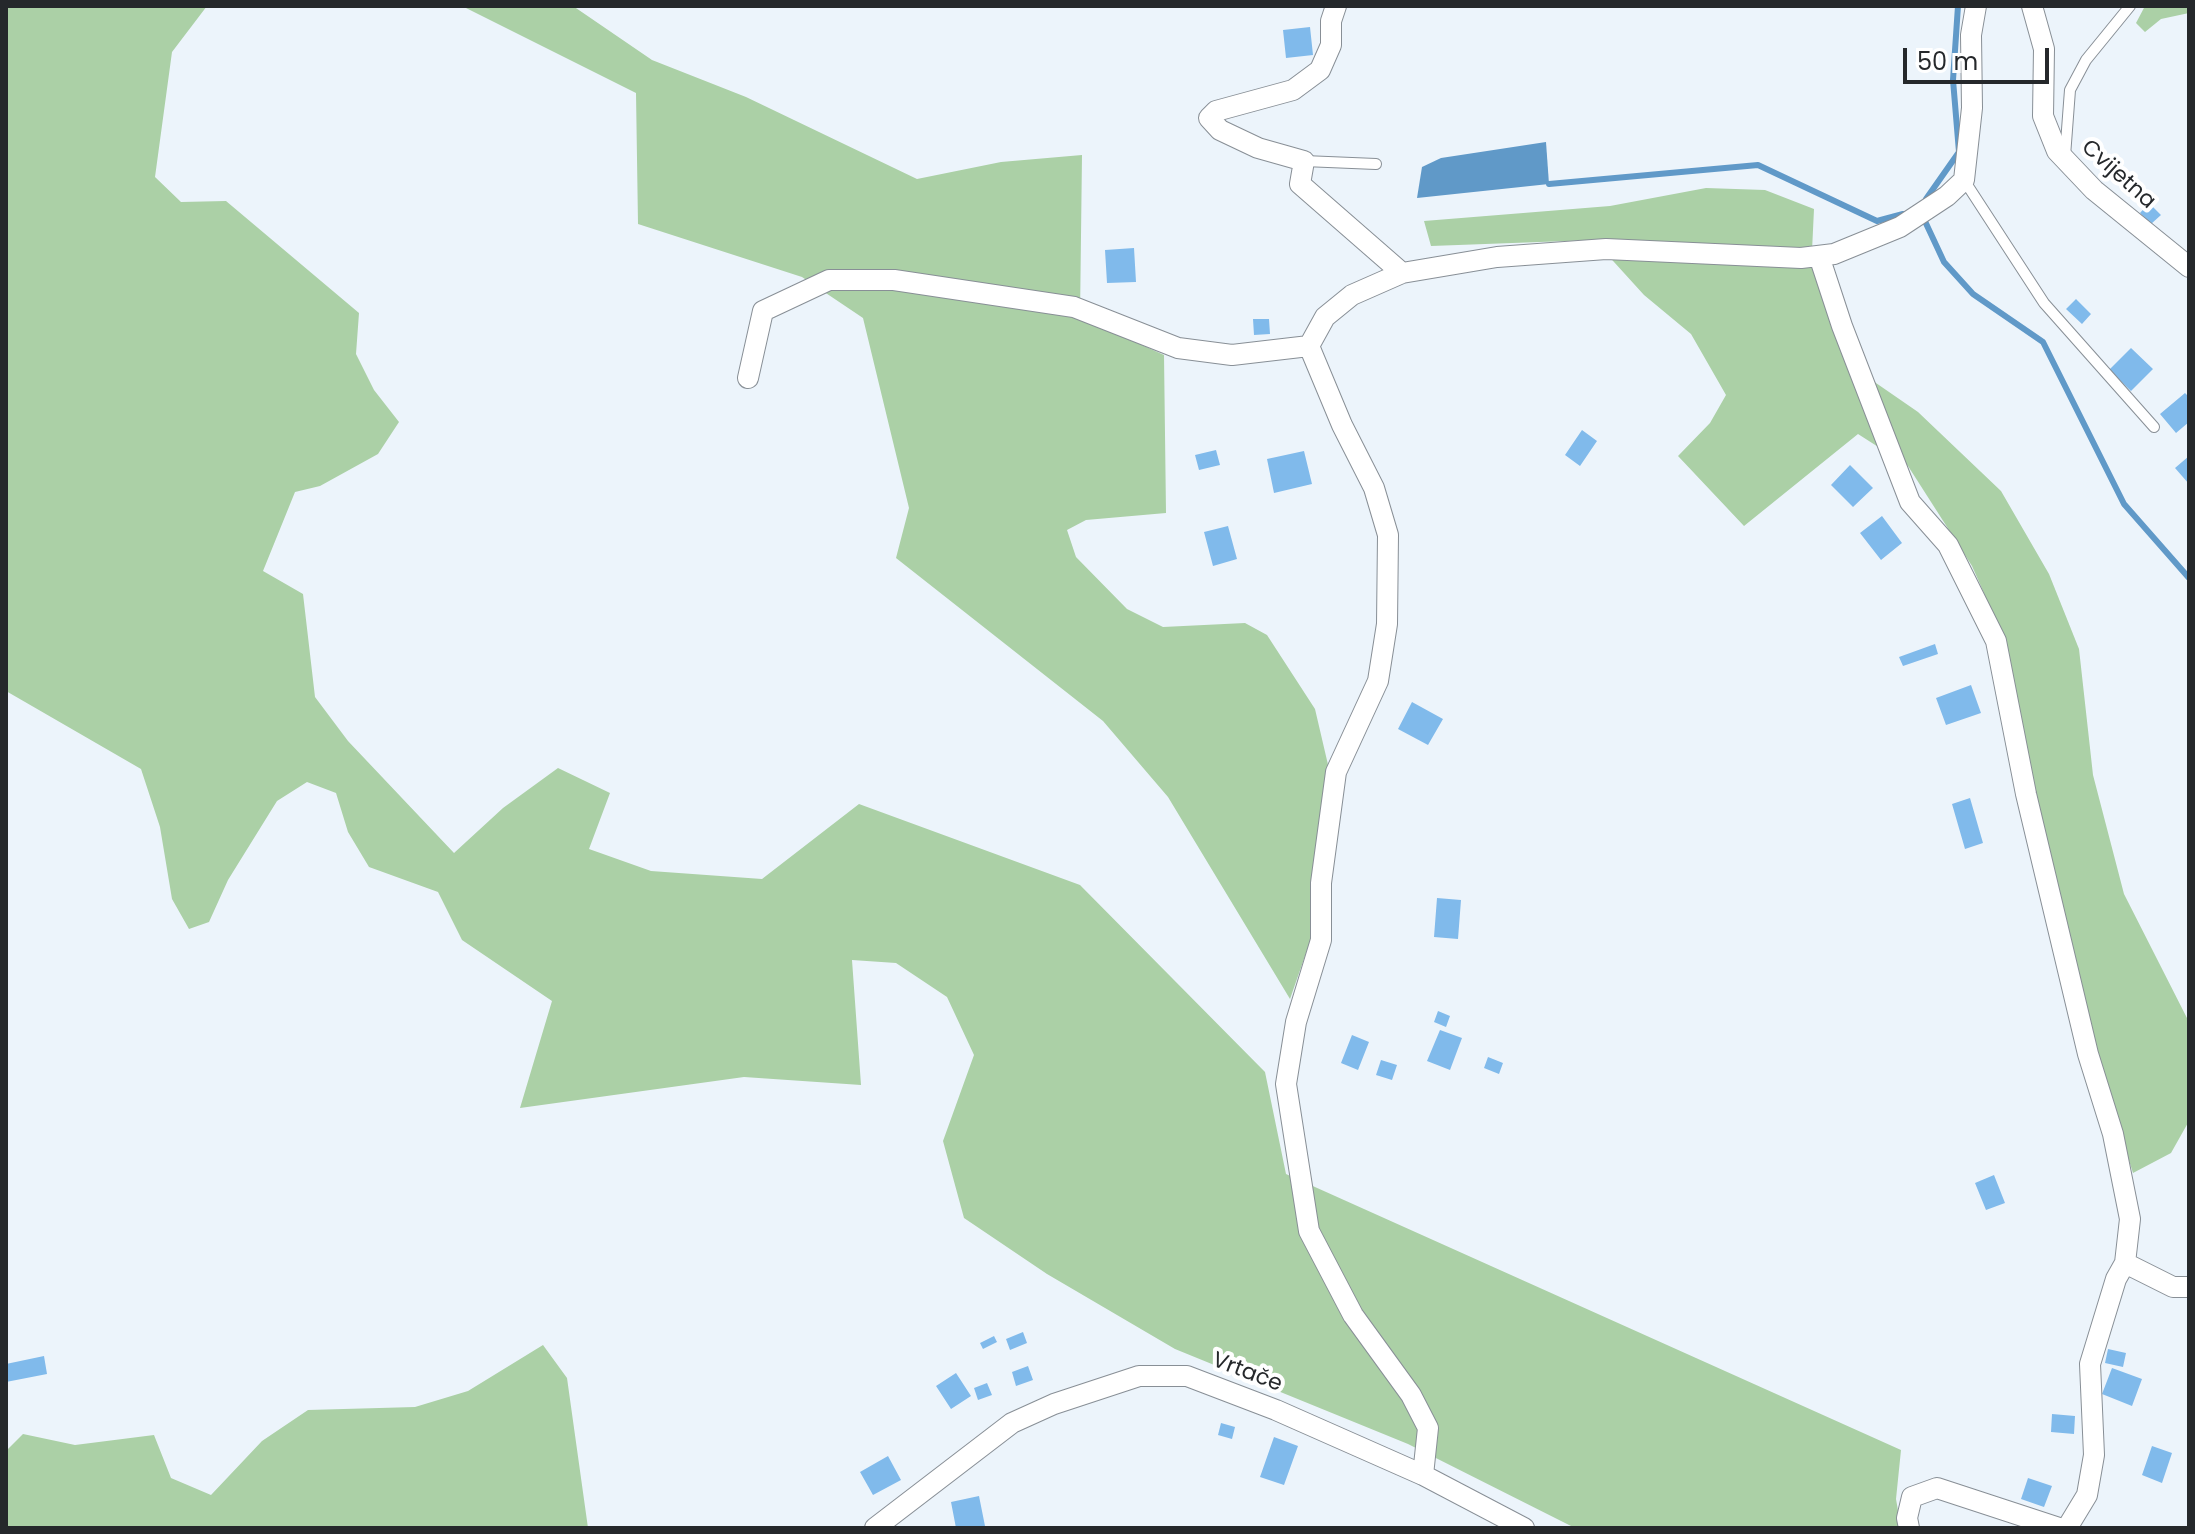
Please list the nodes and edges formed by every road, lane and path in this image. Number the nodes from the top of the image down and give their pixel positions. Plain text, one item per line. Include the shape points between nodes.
1 (1336, 6) edge
2 (1976, 6) edge
3 (2032, 6) edge
4 (2130, 6) edge
5 (2065, 159) junction
6 (1304, 161) junction
7 (1376, 164) dead end
8 (1964, 180) junction
9 (1819, 256) junction
10 (2189, 267) edge
11 (1402, 273) junction
12 (1309, 346) junction
13 (748, 378) dead end
14 (2154, 427) dead end
15 (2125, 1263) junction
16 (2189, 1287) edge
17 (1423, 1475) junction
18 (875, 1528) edge
19 (1524, 1528) edge
20 (1909, 1528) edge
21 (2059, 1528) edge
22 (2067, 1528) edge

1 - 6 street via 1331,45 1320,70 1293,90 1216,111 1209,118 1220,130 1258,148
2 - 8 street
3 - 5 street, Cvijetna via 2044,49 2043,116
4 - 5 lane via 2086,60 2070,90
5 - 10 street, Cvijetna via 2094,190
6 - 7 lane
6 - 11 street via 1300,184
8 - 9 street via 1900,227
8 - 14 lane via 2044,303
9 - 11 street via 1606,249 1497,257
9 - 15 street via 1910,502 1948,545 1996,641 2026,794 2088,1054 2113,1134 2130,1219
11 - 12 street via 1352,295 1325,317
12 - 13 street via 1232,355 1178,348 1074,307 894,280 829,280 763,311
12 - 17 street via 1374,488 1388,535 1387,624 1378,681 1336,772 1321,883 1321,940 1296,1022 1286,1084 1309,1231 1353,1315 1411,1395 1428,1428
15 - 16 street via 2173,1287
15 - 22 street via 2101,1319 2090,1364 2094,1455 2087,1495
17 - 18 street, Vrtače via 1187,1376 1139,1376 1012,1423
17 - 19 street, Vrtače
20 - 21 street via 1912,1497 1937,1488

